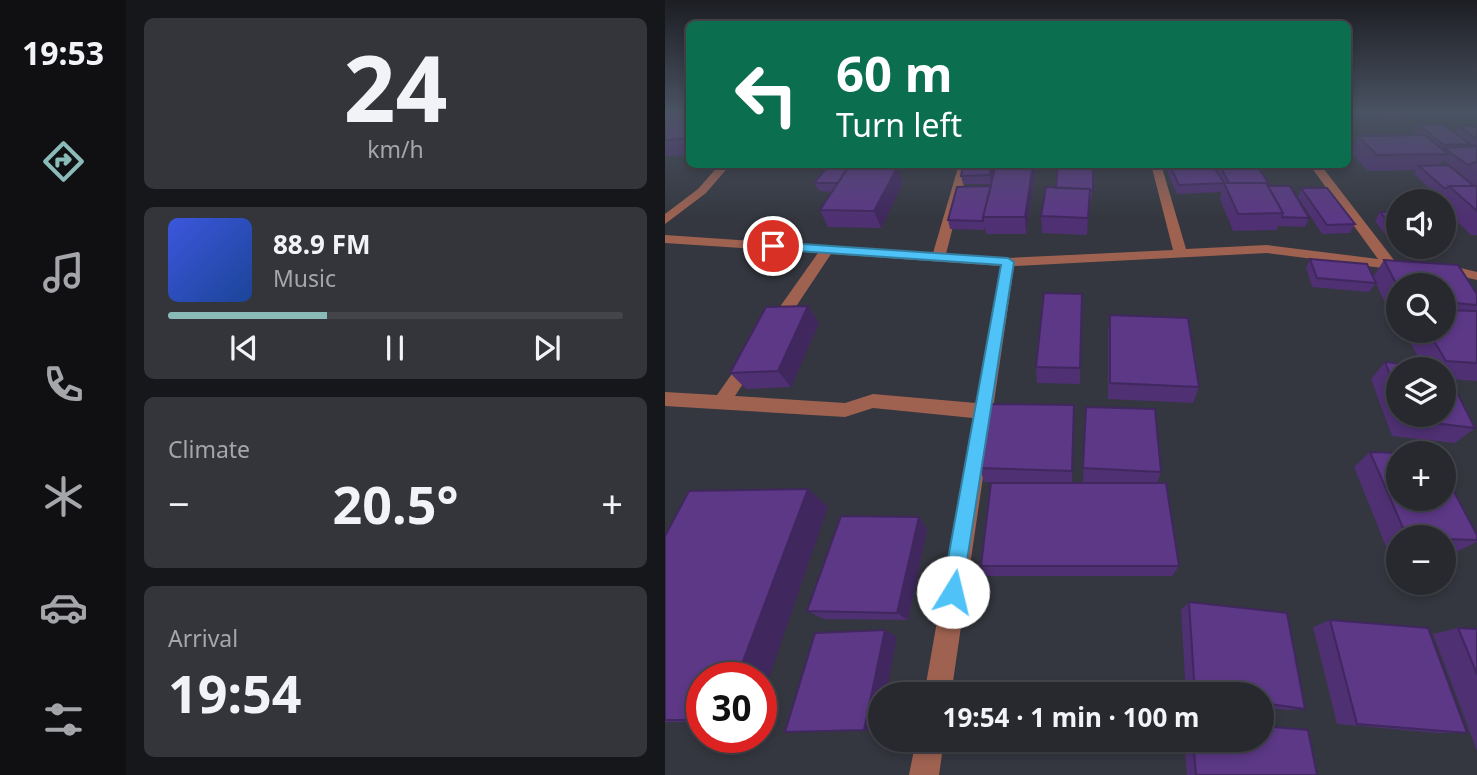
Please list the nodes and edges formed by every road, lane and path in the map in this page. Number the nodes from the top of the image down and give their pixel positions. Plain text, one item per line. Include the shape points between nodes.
1 (722, 168) edge
2 (963, 168) edge
3 (1157, 168) edge
4 (1317, 168) edge
5 (665, 220) edge
6 (665, 239) edge
7 (827, 250) junction
8 (1181, 253) junction
9 (938, 257) junction
10 (1008, 262) junction
11 (1390, 265) junction
12 (1431, 267) junction
13 (1477, 276) edge
14 (1461, 289) edge
15 (665, 399) edge
16 (722, 402) junction
17 (982, 411) junction
18 (939, 682) edge
19 (928, 752) edge
20 (924, 775) edge

1 - 5 street
2 - 9 street
3 - 8 street
4 - 11 street
6 - 7 street
7 - 9 street
7 - 16 street
8 - 10 street
8 - 11 street via 1266,249
9 - 10 street
10 - 17 street
11 - 12 street
12 - 13 street
12 - 14 street
15 - 16 street
16 - 17 street via 845,410 873,401
17 - 18 street
19 - 20 street

